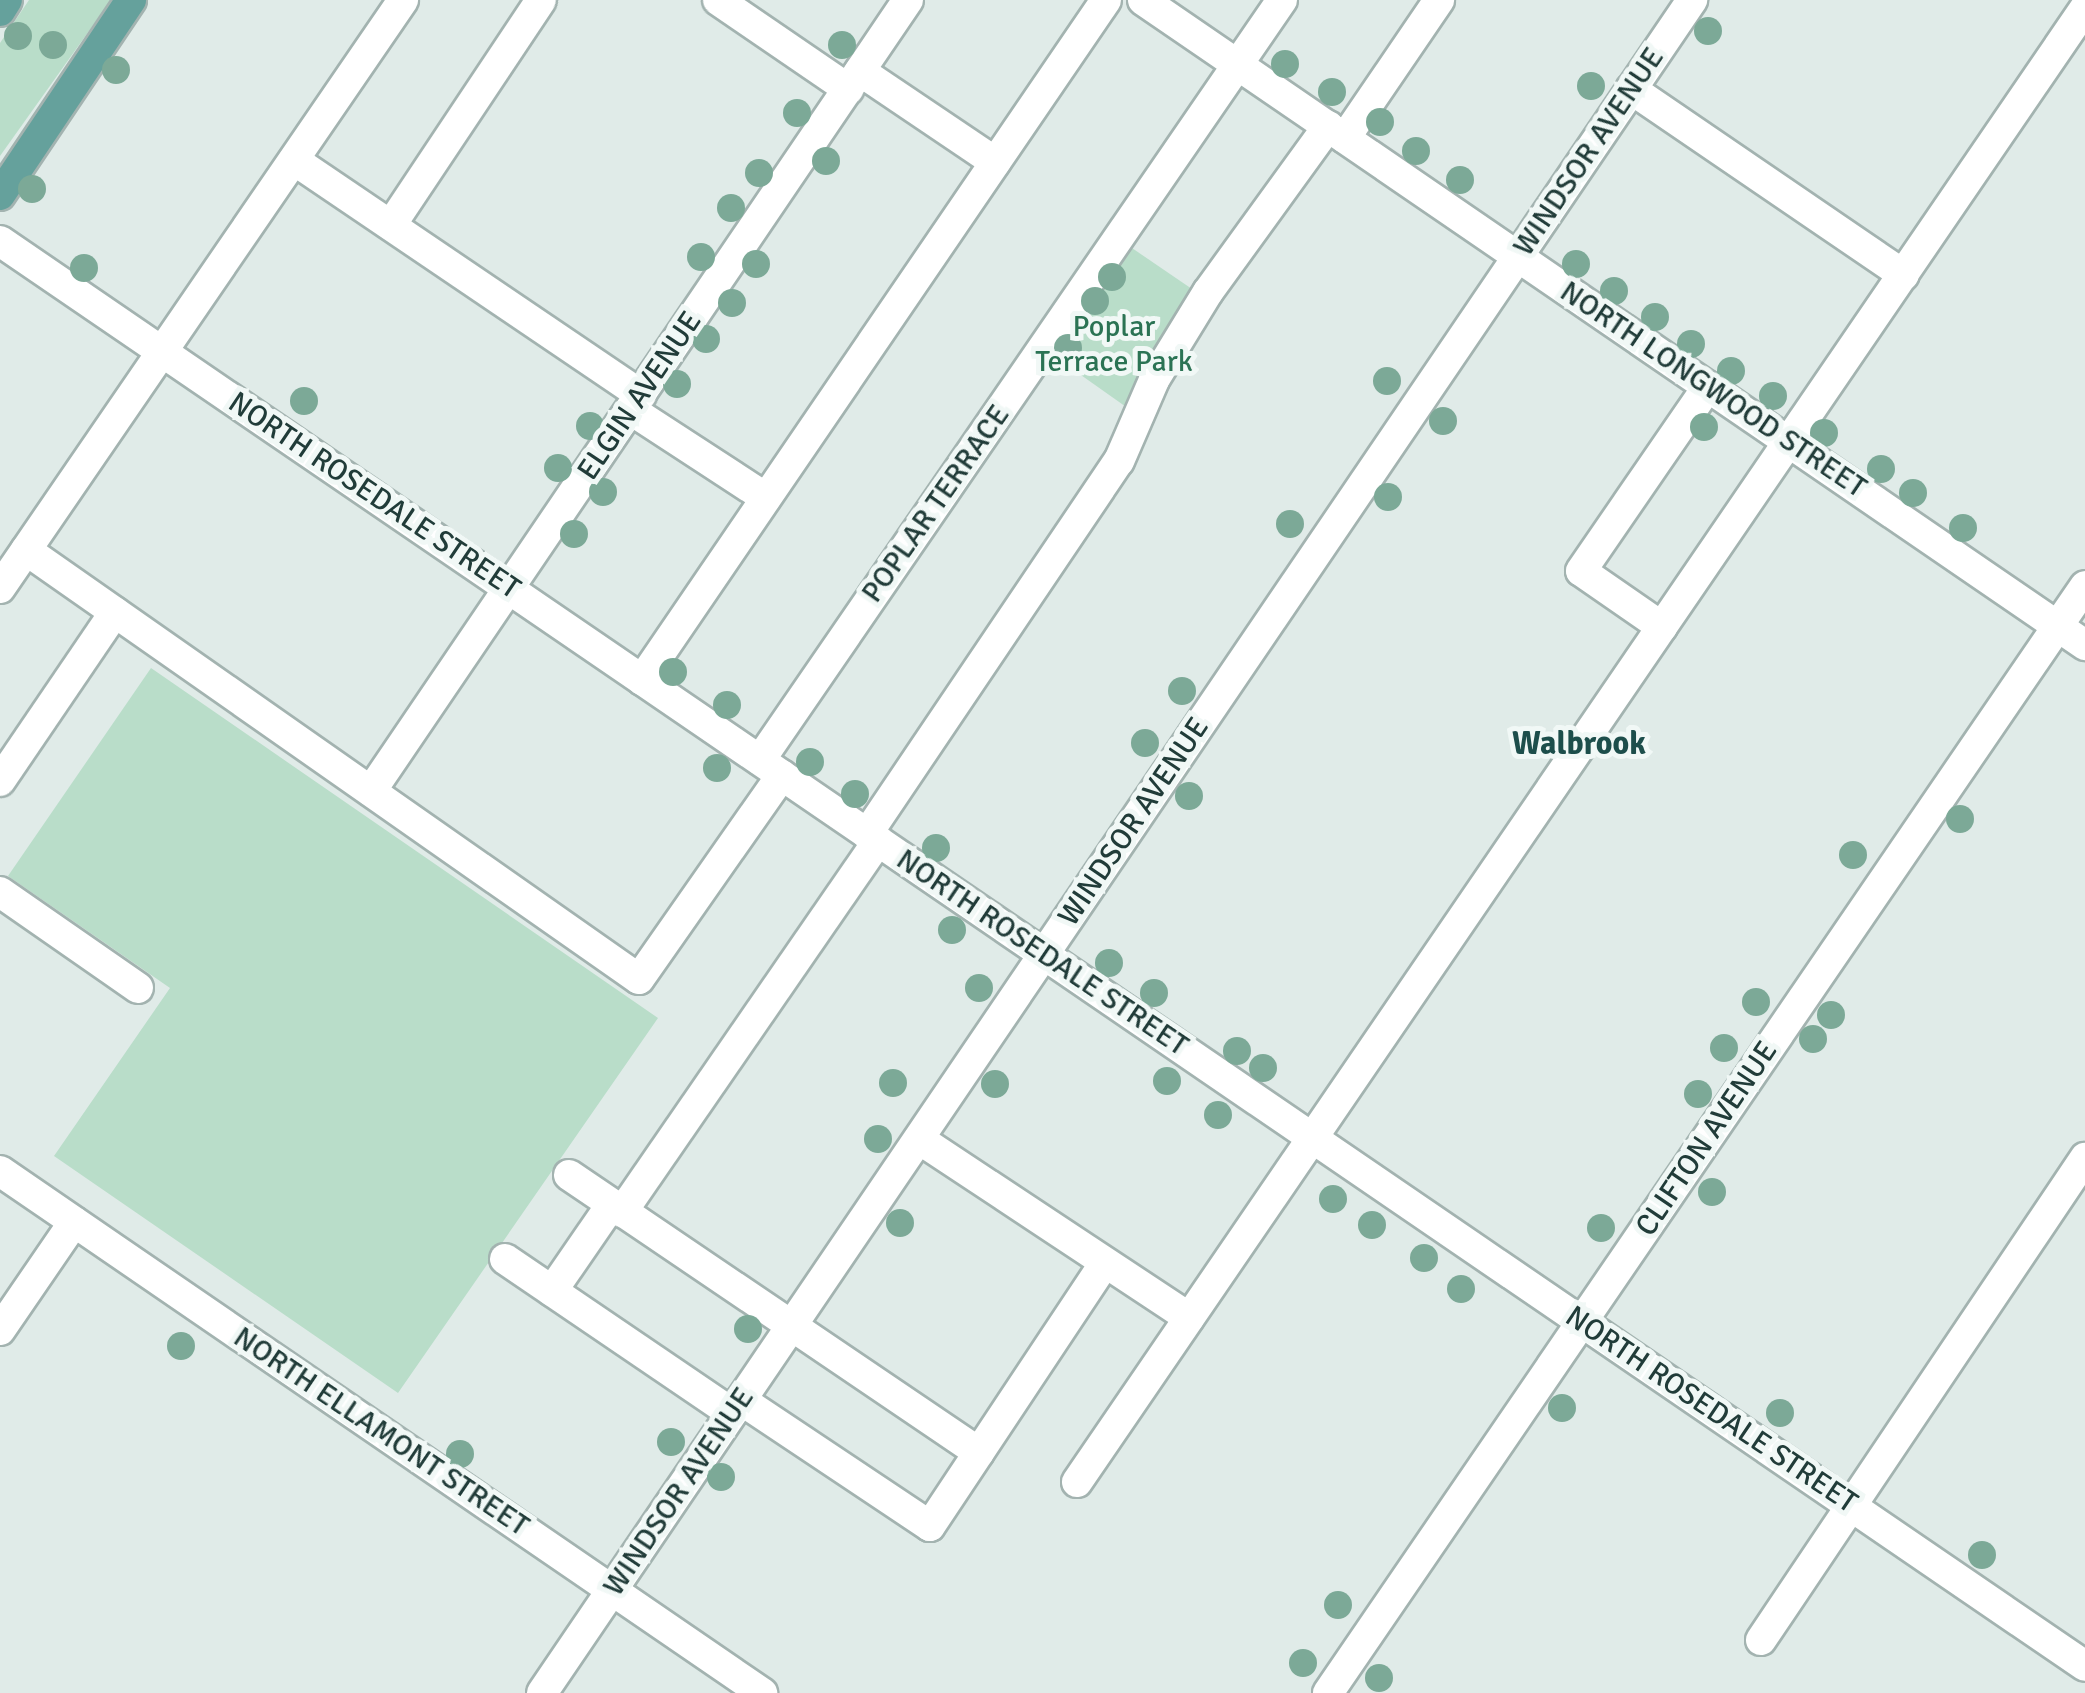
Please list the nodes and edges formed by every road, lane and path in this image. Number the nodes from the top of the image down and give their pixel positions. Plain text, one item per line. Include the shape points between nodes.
1 (7, 0) edge
2 (132, 0) edge
3 (403, 0) edge
4 (541, 0) edge
5 (718, 0) edge
6 (908, 0) edge
7 (1106, 0) edge
8 (1143, 0) edge
9 (1282, 0) edge
10 (1438, 0) edge
11 (1692, 0) edge
12 (2085, 8) edge
13 (0, 11) edge
14 (1238, 65) junction
15 (854, 80) junction
16 (1631, 90) junction
17 (1336, 132) junction
18 (294, 160) junction
19 (995, 162) junction
20 (0, 194) edge
21 (391, 226) junction
22 (0, 240) edge
23 (1518, 256) junction
24 (1904, 275) junction
25 (162, 352) junction
26 (1708, 386) junction
27 (636, 402) junction
28 (1789, 442) junction
29 (766, 498) junction
30 (26, 550) junction
31 (2085, 586) edge
32 (0, 588) edge
33 (509, 589) junction
34 (115, 612) junction
35 (2058, 626) junction
36 (1662, 627) junction
37 (2085, 645) edge
38 (642, 680) junction
39 (771, 768) junction
40 (0, 780) edge
41 (370, 791) junction
42 (872, 837) junction
43 (0, 892) edge
44 (1044, 955) junction
45 (138, 988) dead end
46 (1312, 1138) junction
47 (918, 1139) junction
48 (2085, 1158) edge
49 (0, 1171) edge
50 (569, 1176) dead end
51 (616, 1208) junction
52 (74, 1222) junction
53 (505, 1259) dead end
54 (1105, 1263) junction
55 (552, 1291) junction
56 (1189, 1318) junction
57 (1582, 1322) junction
58 (790, 1328) junction
59 (0, 1330) edge
60 (736, 1407) junction
61 (978, 1453) junction
62 (1077, 1482) dead end
63 (1852, 1507) junction
64 (612, 1590) junction
65 (1761, 1640) dead end
66 (2085, 1666) edge
67 (542, 1693) edge
68 (762, 1693) edge
69 (1328, 1693) edge

1 - 13 main road
2 - 20 main road
3 - 18 street
4 - 21 street
5 - 15 street
6 - 15 street, ELGIN AVENUE
7 - 19 street
8 - 14 street, NORTH LONGWOOD STREET
9 - 14 street, POPLAR TERRACE
10 - 17 street
11 - 16 street, WINDSOR AVENUE
12 - 24 street
14 - 17 street, NORTH LONGWOOD STREET
14 - 39 street, POPLAR TERRACE
15 - 19 street
15 - 27 street, ELGIN AVENUE
16 - 23 street, WINDSOR AVENUE
16 - 24 street
17 - 23 street, NORTH LONGWOOD STREET
17 - 42 street via 1208,292 1154,380 1119,461
18 - 21 street
18 - 25 street
19 - 29 street
21 - 27 street
22 - 25 street, NORTH ROSEDALE STREET
23 - 26 street, NORTH LONGWOOD STREET
23 - 44 street, WINDSOR AVENUE
24 - 28 street
25 - 30 street
25 - 33 street, NORTH ROSEDALE STREET
26 - 28 street, NORTH LONGWOOD STREET
26 - 36 street via 1581,571
27 - 29 street
27 - 33 street, ELGIN AVENUE
28 - 35 street, NORTH LONGWOOD STREET
28 - 36 street
29 - 38 street
30 - 32 street
30 - 34 street
31 - 35 street, CLIFTON AVENUE
33 - 38 street, NORTH ROSEDALE STREET
33 - 41 street, ELGIN AVENUE
34 - 40 street
34 - 41 street
35 - 37 street, NORTH LONGWOOD STREET
35 - 57 street, CLIFTON AVENUE
36 - 46 street
38 - 39 street, NORTH ROSEDALE STREET
39 - 41 street, POPLAR TERRACE via 639,979
39 - 42 street, NORTH ROSEDALE STREET
42 - 44 street, NORTH ROSEDALE STREET
42 - 51 street
43 - 45 street
44 - 46 street, NORTH ROSEDALE STREET
44 - 47 street, WINDSOR AVENUE
46 - 56 street
46 - 57 street, NORTH ROSEDALE STREET
47 - 54 street
47 - 58 street, WINDSOR AVENUE
48 - 63 street
49 - 52 street, NORTH ELLAMONT STREET
50 - 51 street
51 - 55 street
51 - 58 street
52 - 59 street
52 - 64 street, NORTH ELLAMONT STREET
53 - 55 street
54 - 56 street
54 - 61 street
55 - 60 street
56 - 62 street
57 - 63 street, NORTH ROSEDALE STREET
57 - 69 street, CLIFTON AVENUE
58 - 60 street, WINDSOR AVENUE
58 - 61 street
60 - 61 street via 930,1526
60 - 64 street, WINDSOR AVENUE
63 - 65 street
63 - 66 street, NORTH ROSEDALE STREET
64 - 67 street, WINDSOR AVENUE
64 - 68 street, NORTH ELLAMONT STREET

